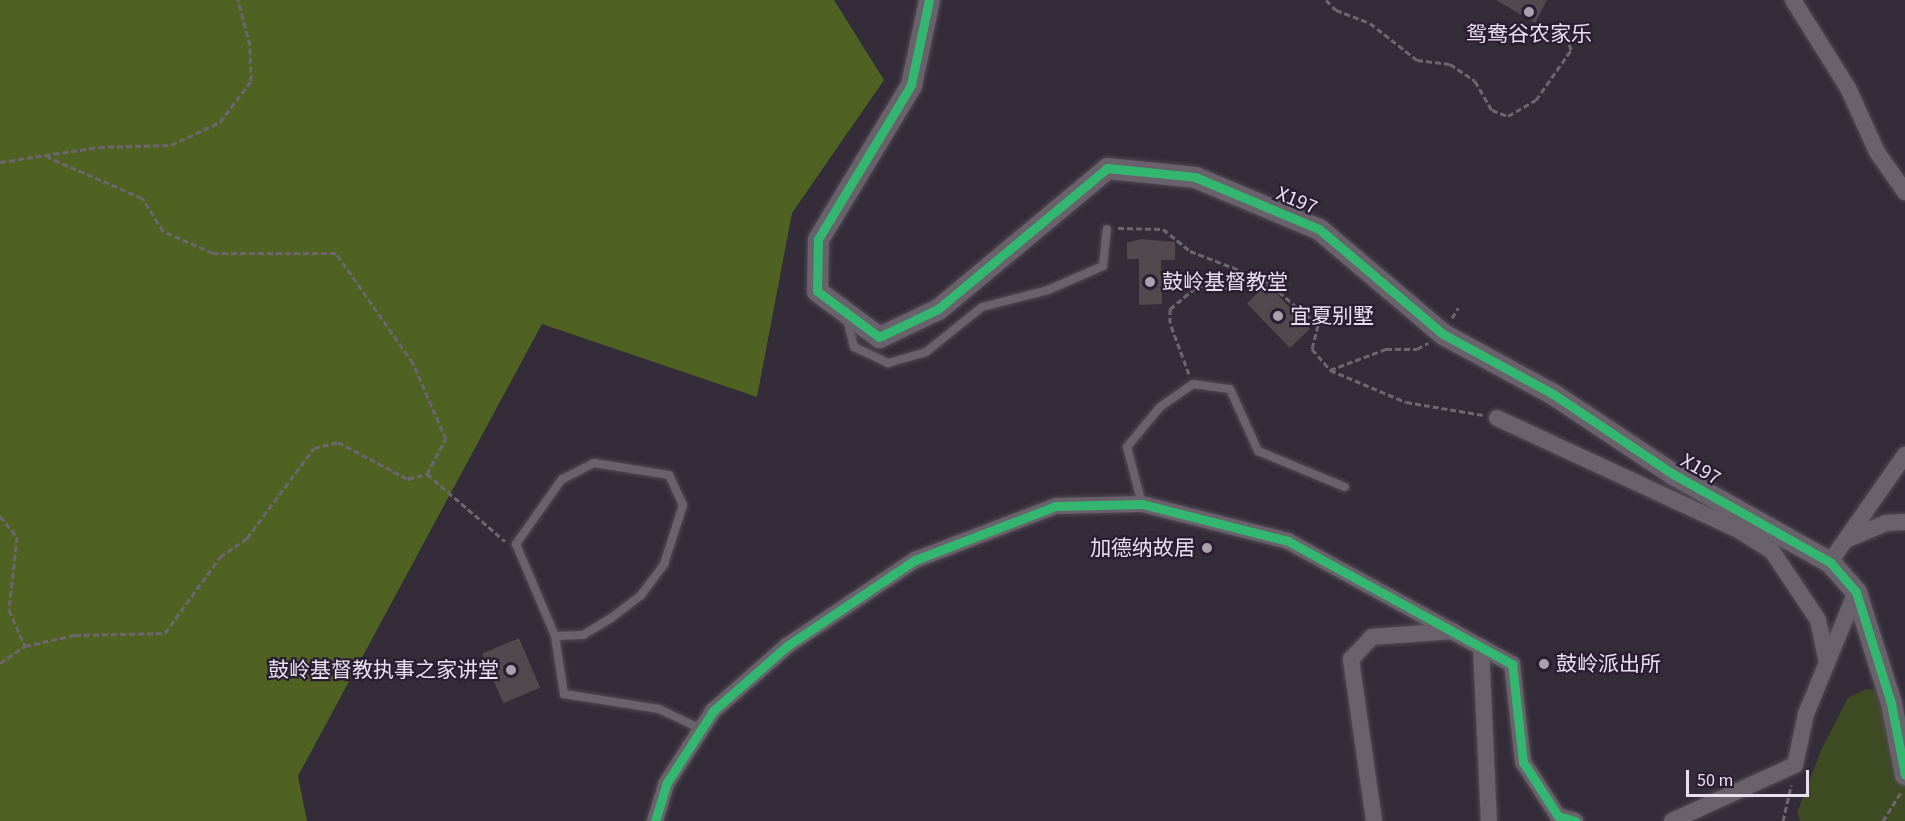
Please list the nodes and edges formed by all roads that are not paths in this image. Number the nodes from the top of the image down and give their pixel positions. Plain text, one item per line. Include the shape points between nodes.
1 (929, 0) edge
2 (1793, 0) edge
3 (1905, 192) edge
4 (1107, 229) road end
5 (846, 313) junction
6 (1497, 418) road end
7 (1905, 455) edge
8 (1345, 487) dead end
9 (1142, 504) junction
10 (1905, 522) edge
11 (1740, 531) junction
12 (1786, 537) junction
13 (1846, 540) junction
14 (1830, 562) junction
15 (1856, 592) junction
16 (1453, 631) junction
17 (555, 636) junction
18 (1481, 647) junction
19 (1827, 663) junction
20 (1899, 714) edge
21 (701, 729) junction
22 (1905, 775) edge
23 (655, 821) edge
24 (1374, 821) edge
25 (1489, 821) edge
26 (1575, 821) edge
27 (1672, 821) edge

1 - 5 street, X197 / X197 via 910,85 818,239 817,291
2 - 3 street via 1848,88 1877,152
4 - 5 lane via 1103,266 1048,290 982,307 926,351 888,363 854,348
5 - 12 street, X197 / X197 via 879,337 938,309 1107,168 1194,177 1319,229 1443,334 1553,394 1673,474
6 - 11 street
7 - 13 street
8 - 9 lane via 1258,451 1230,389 1193,384 1160,407 1127,447
9 - 16 street via 1288,541
9 - 21 street via 1056,506 915,560 788,646 713,711
10 - 13 street via 1886,523
11 - 12 street
11 - 19 street via 1772,551 1818,620
12 - 14 street, X197 / X197
13 - 14 street
14 - 15 street, X197 / X197
15 - 19 street
15 - 20 street, X197 / X197
16 - 18 street
16 - 24 street via 1372,637 1351,659
17 - 17 lane via 516,544 562,479 594,463 669,475 684,505 664,564 641,595 583,635
17 - 21 lane via 564,694 659,709
18 - 25 street
18 - 26 street via 1512,664 1523,762 1558,816
19 - 27 street via 1806,714 1795,765
20 - 22 street, X197 / X197
21 - 23 street via 666,784

